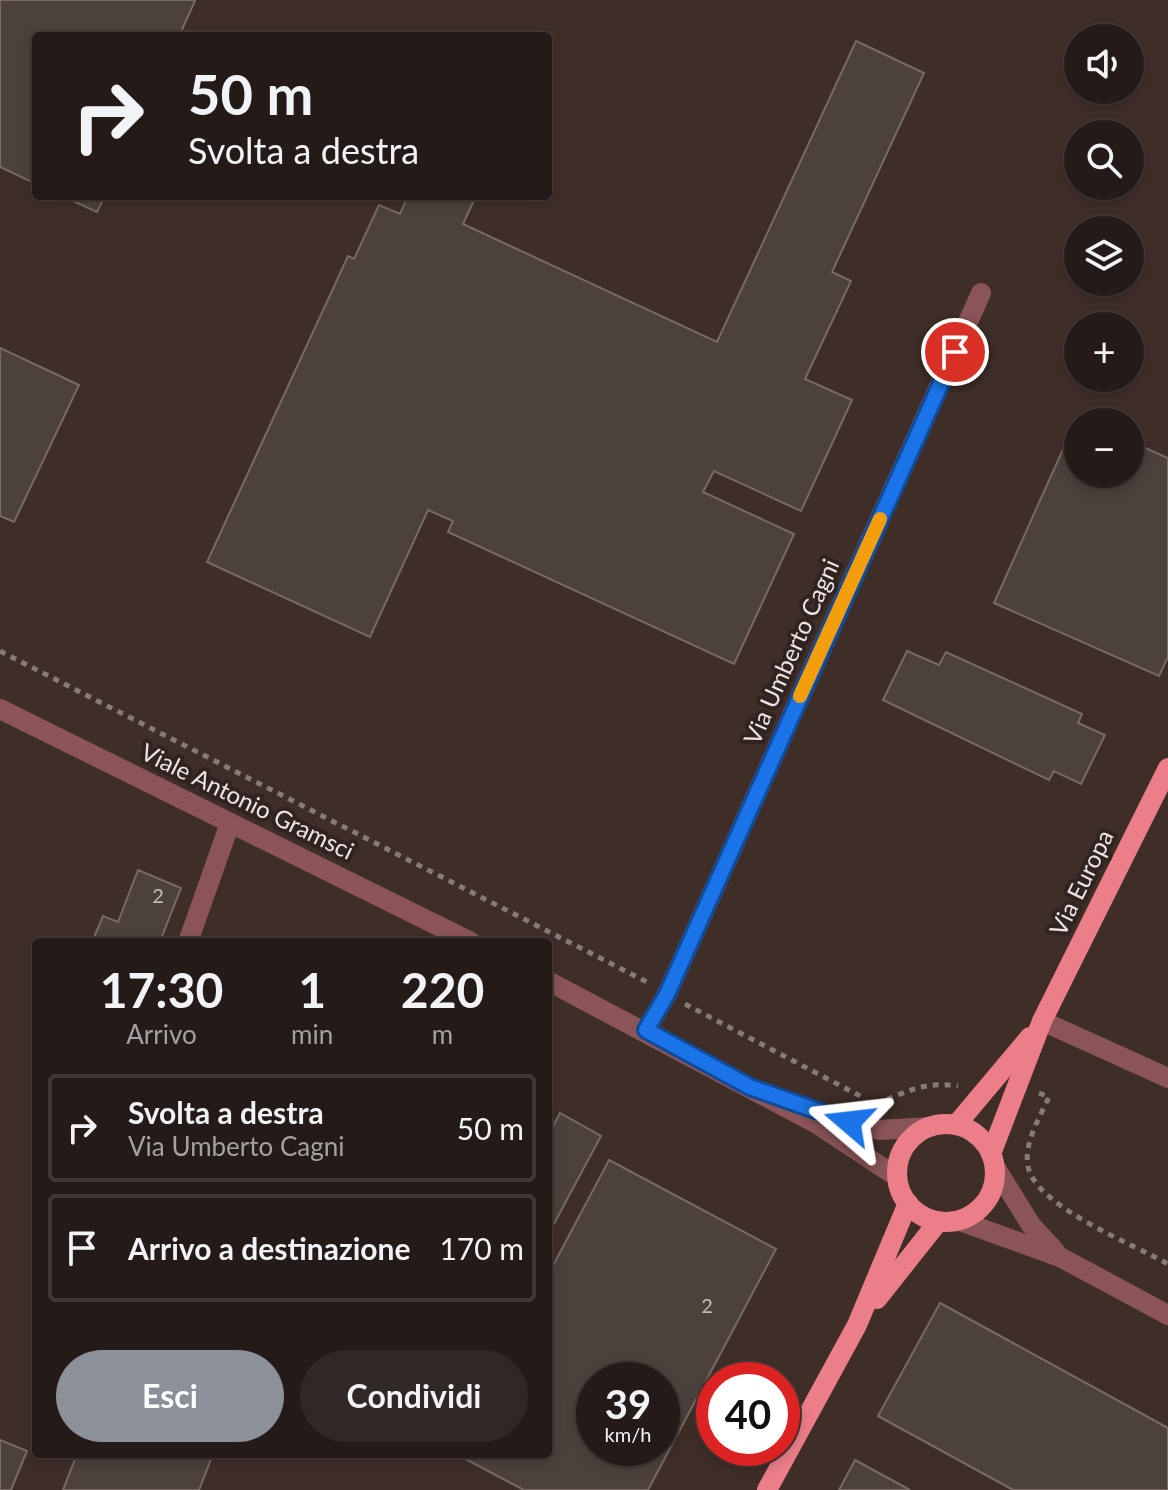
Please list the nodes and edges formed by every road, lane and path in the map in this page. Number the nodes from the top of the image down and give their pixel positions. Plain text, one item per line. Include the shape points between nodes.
1 (981, 293) dead end
2 (0, 651) edge
3 (0, 709) edge
4 (1168, 768) edge
5 (230, 823) junction
6 (189, 938) edge
7 (463, 938) edge
8 (552, 983) edge
9 (667, 994) junction
10 (1042, 1021) junction
11 (646, 1030) junction
12 (1168, 1078) edge
13 (1018, 1083) junction
14 (960, 1086) dead end
15 (750, 1087) junction
16 (956, 1125) junction
17 (930, 1127) junction
18 (993, 1160) junction
19 (897, 1177) junction
20 (908, 1203) junction
21 (960, 1221) junction
22 (938, 1222) junction
23 (1060, 1257) junction
24 (1168, 1264) edge
25 (1168, 1315) edge
26 (857, 1325) junction
27 (767, 1490) edge

1 - 9 street, Via Umberto Cagni
2 - 9 path
3 - 5 street, Viale Antonio Gramsci
4 - 10 main road, Via Europa
5 - 6 street
5 - 7 street, Viale Antonio Gramsci
8 - 11 street
9 - 11 street, Via Umberto Cagni
9 - 14 path via 877,1105 910,1088 934,1083
10 - 12 street
10 - 13 main road, Via Europa
10 - 16 main road, Via Europa
11 - 15 street
13 - 18 main road, Via Europa
13 - 24 path via 1049,1097 1029,1139 1029,1171 1047,1197
15 - 17 street via 879,1130
15 - 19 street
16 - 17 main road
16 - 18 main road via 971,1131
17 - 19 main road via 905,1146
18 - 21 main road via 995,1181 983,1206
18 - 23 street via 1031,1225
19 - 20 main road
20 - 22 main road
20 - 26 main road
21 - 22 main road
21 - 23 street
22 - 26 main road
23 - 25 street
26 - 27 main road

